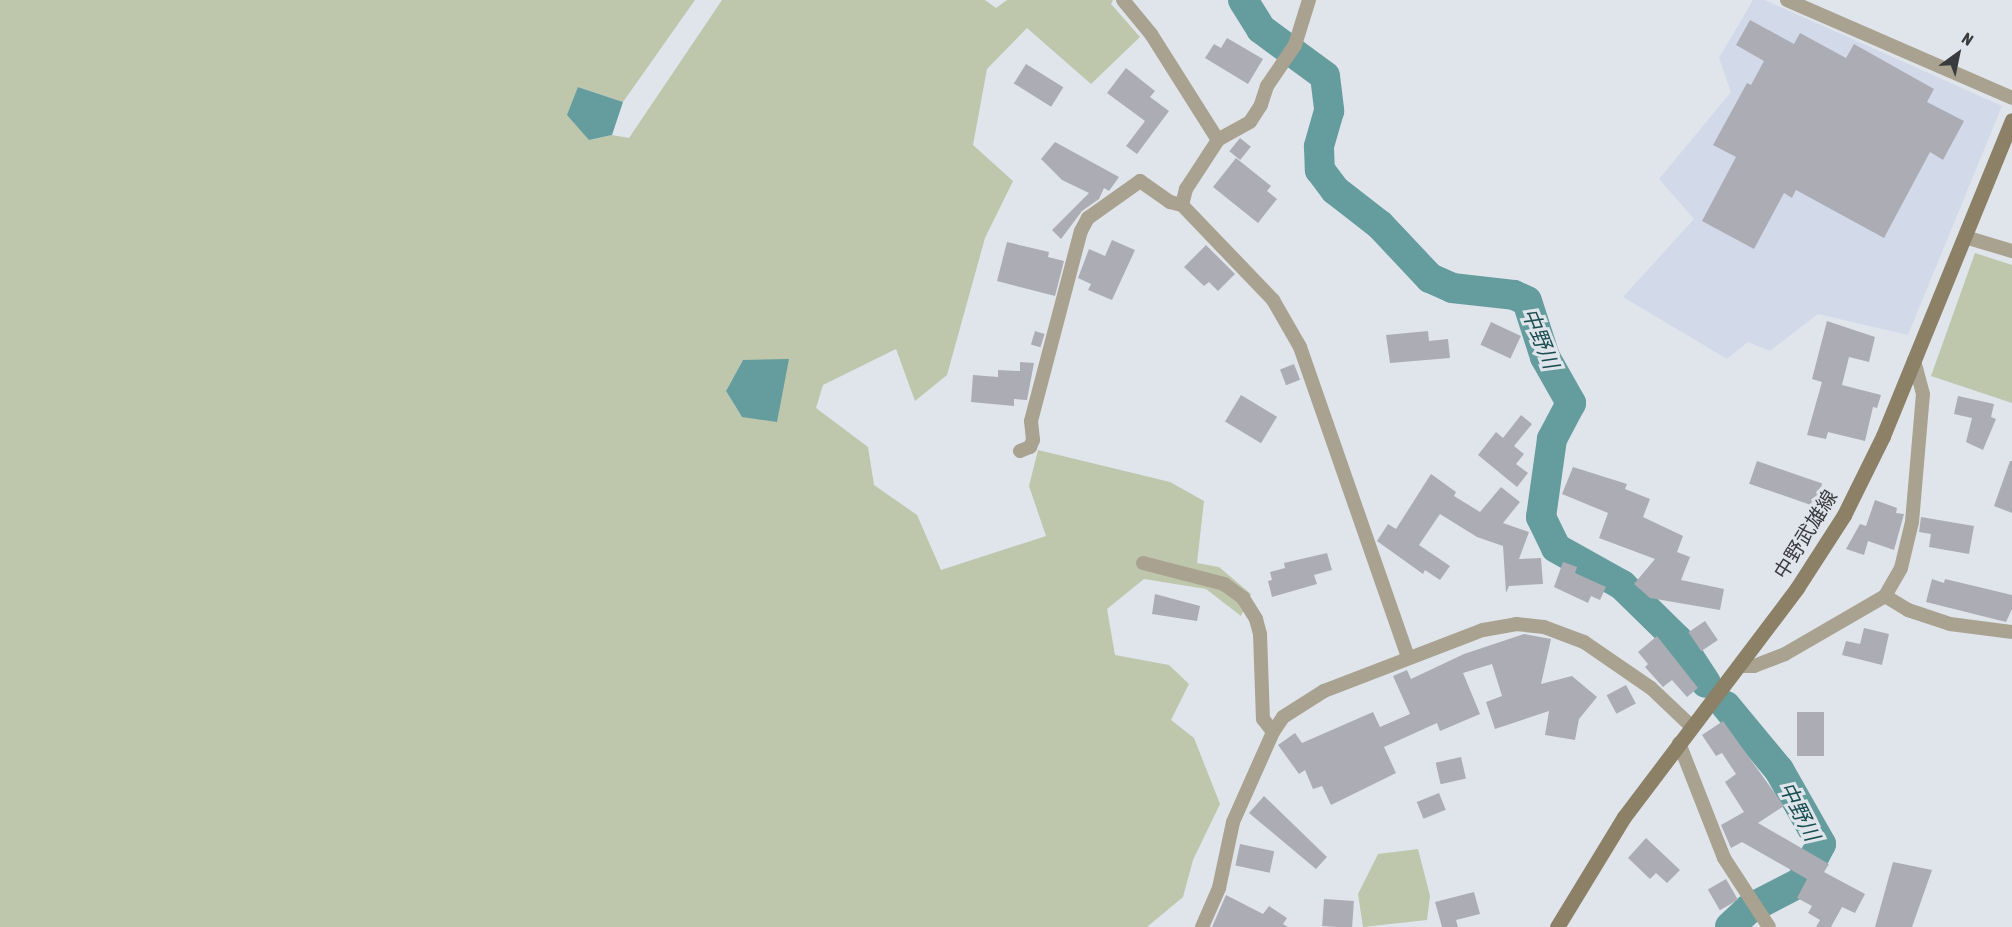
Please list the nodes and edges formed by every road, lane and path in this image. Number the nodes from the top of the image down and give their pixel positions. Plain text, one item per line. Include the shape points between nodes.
1 (1123, 0) edge
2 (1309, 0) edge
3 (1787, 0) edge
4 (2012, 98) edge
5 (2012, 120) edge
6 (1218, 140) junction
7 (1182, 205) junction
8 (1965, 237) junction
9 (2012, 251) edge
10 (1914, 360) junction
11 (1020, 452) dead end
12 (1143, 563) dead end
13 (1885, 596) junction
14 (2012, 633) edge
15 (1408, 657) junction
16 (1740, 666) junction
17 (1691, 726) junction
18 (1273, 732) junction
19 (1679, 743) junction
20 (1202, 927) edge
21 (1557, 927) edge
22 (1769, 927) edge

1 - 6 street via 1151,34
2 - 6 street via 1294,45 1250,122
3 - 4 street
5 - 8 main road, 中野武雄線
6 - 7 street via 1186,189
7 - 11 street via 1170,202 1140,181 1088,218 1081,231 1031,422 1033,440 1030,447
7 - 15 street via 1273,300 1300,347
8 - 9 street
8 - 10 main road, 中野武雄線
10 - 13 street via 1923,394 1912,522 1901,568
10 - 16 main road, 中野武雄線 via 1844,515
12 - 18 street via 1224,584 1243,598 1260,634 1263,719
13 - 14 street via 1908,610 1950,624
13 - 16 street via 1785,654 1754,666
15 - 17 street via 1484,630 1516,624 1544,627 1584,642 1651,687
15 - 18 street via 1296,707
16 - 17 main road, 中野武雄線
17 - 19 main road, 中野武雄線
18 - 20 street via 1233,822 1219,888
19 - 21 main road, 中野武雄線 via 1624,817
19 - 22 street via 1720,848

